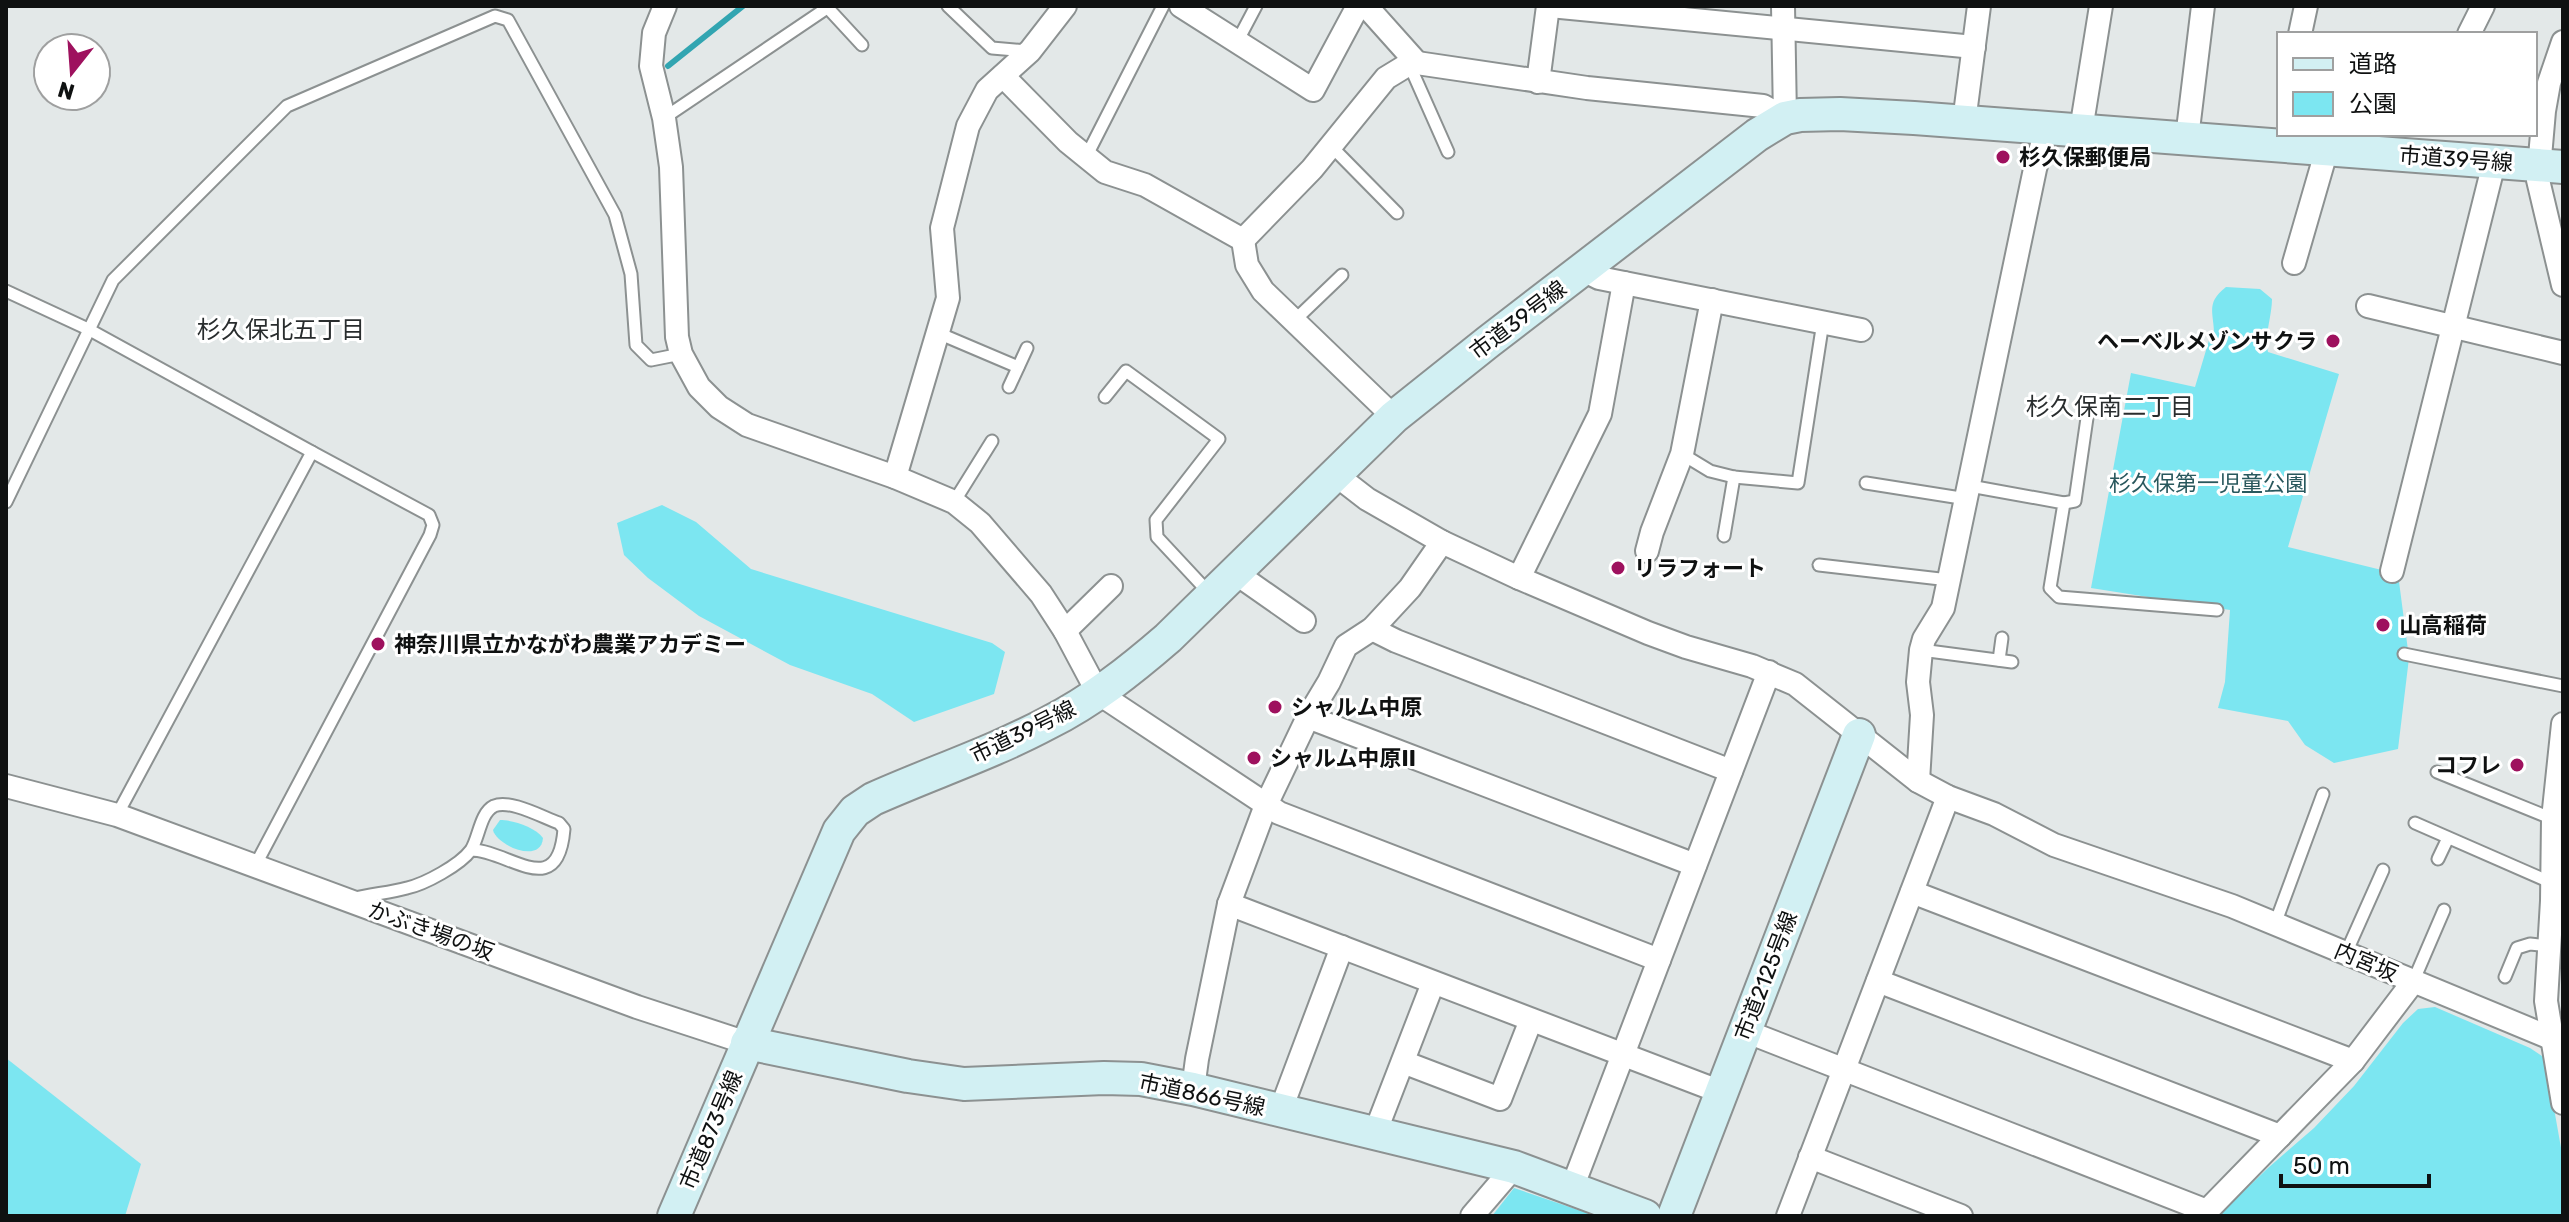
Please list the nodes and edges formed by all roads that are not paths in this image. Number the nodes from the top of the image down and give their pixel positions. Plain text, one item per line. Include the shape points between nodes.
1 (665, 6) edge
2 (948, 6) edge
3 (1065, 6) edge
4 (1163, 6) edge
5 (1181, 6) edge
6 (1256, 6) edge
7 (1358, 6) edge
8 (1366, 6) edge
9 (1549, 6) edge
10 (1979, 6) edge
11 (2101, 6) edge
12 (2203, 6) edge
13 (2306, 6) edge
14 (2483, 6) edge
15 (826, 7) edge
16 (1783, 17) edge
17 (2300, 32) edge
18 (2470, 32) edge
19 (1237, 42) junction
20 (2563, 42) edge
21 (862, 45) dead end
22 (1974, 47) junction
23 (1030, 51) junction
24 (1413, 64) junction
25 (1003, 76) junction
26 (1538, 82) junction
27 (664, 118) junction
28 (1785, 118) junction
29 (1964, 122) junction
30 (2047, 127) junction
31 (2081, 130) junction
32 (2187, 138) junction
33 (2279, 140) edge
34 (1331, 146) junction
35 (2424, 146) edge
36 (2327, 149) junction
37 (1448, 152) dead end
38 (1086, 157) junction
39 (2494, 163) junction
40 (2551, 166) edge
41 (1397, 213) dead end
42 (1243, 240) junction
43 (2558, 242) edge
44 (2294, 263) dead end
45 (1583, 270) junction
46 (1342, 275) dead end
47 (1624, 283) junction
48 (2563, 285) edge
49 (6, 291) edge
50 (1712, 300) junction
51 (2368, 306) dead end
52 (1295, 320) junction
53 (1823, 322) junction
54 (2454, 327) junction
55 (88, 329) junction
56 (1861, 330) dead end
57 (938, 333) junction
58 (1027, 348) dead end
59 (2563, 353) edge
60 (681, 354) junction
61 (1018, 367) junction
62 (1009, 387) dead end
63 (1105, 397) dead end
64 (1394, 417) junction
65 (2087, 418) dead end
66 (992, 441) dead end
67 (312, 452) junction
68 (1682, 454) junction
69 (1336, 475) junction
70 (895, 477) junction
71 (1734, 477) junction
72 (1866, 483) dead end
73 (1968, 493) junction
74 (6, 502) edge
75 (954, 502) junction
76 (2064, 503) junction
77 (1724, 536) dead end
78 (1442, 542) junction
79 (1647, 551) dead end
80 (1819, 565) dead end
81 (2392, 571) dead end
82 (1234, 572) junction
83 (1519, 578) junction
84 (1949, 580) junction
85 (1111, 586) dead end
86 (1212, 595) junction
87 (2217, 610) dead end
88 (1304, 621) dead end
89 (1372, 629) junction
90 (1065, 631) junction
91 (2002, 638) dead end
92 (1921, 650) junction
93 (2404, 654) dead end
94 (1999, 660) junction
95 (2012, 662) dead end
96 (1769, 672) junction
97 (2563, 686) edge
98 (1098, 693) junction
99 (1308, 717) junction
100 (2563, 724) edge
101 (1859, 735) junction
102 (1731, 771) junction
103 (2437, 772) dead end
104 (1918, 781) junction
105 (6, 786) edge
106 (2323, 794) dead end
107 (1948, 797) junction
108 (1266, 805) junction
109 (117, 815) junction
110 (2553, 819) junction
111 (2415, 823) dead end
112 (2448, 838) junction
113 (471, 850) junction
114 (2438, 859) dead end
115 (1695, 865) junction
116 (255, 866) junction
117 (2383, 870) dead end
118 (2552, 883) junction
119 (1912, 892) junction
120 (347, 901) junction
121 (1229, 904) junction
122 (2444, 910) dead end
123 (2275, 924) junction
124 (1342, 947) junction
125 (2346, 953) junction
126 (1659, 960) junction
127 (2553, 960) edge
128 (2505, 977) dead end
129 (1878, 981) junction
130 (2413, 982) junction
131 (1433, 983) junction
132 (1531, 1020) junction
133 (1745, 1031) junction
134 (2557, 1041) edge
135 (747, 1043) junction
136 (1623, 1055) junction
137 (2353, 1061) junction
138 (1403, 1062) junction
139 (1844, 1070) junction
140 (1193, 1089) junction
141 (1721, 1092) junction
142 (2563, 1103) edge
143 (1280, 1112) junction
144 (1375, 1133) junction
145 (2280, 1136) junction
146 (1810, 1157) junction
147 (1514, 1167) junction
148 (1572, 1188) junction
149 (2205, 1213) edge
150 (674, 1216) edge
151 (1472, 1216) edge
152 (1645, 1216) edge
153 (1674, 1216) edge
154 (1788, 1216) edge
155 (1961, 1216) edge

1 - 27 street via 654,33 651,66
2 - 23 lane via 992,48
3 - 23 street
4 - 38 lane
5 - 19 street
6 - 19 lane
7 - 19 street via 1313,90
8 - 24 street
9 - 16 street
9 - 26 street
10 - 22 street
11 - 31 street
12 - 32 street
13 - 17 street
14 - 18 street
15 - 21 lane
15 - 27 lane
16 - 22 street
16 - 28 street
20 - 40 street via 2549,83
22 - 29 street
23 - 25 street
24 - 26 street
24 - 34 street via 1386,78
24 - 37 lane
25 - 38 street
25 - 57 street via 987,90 968,126 952,186 942,228 948,298
26 - 28 street via 1763,106
27 - 60 street
28 - 29 street, 市道39号線 via 1840,114
28 - 45 street, 市道39号線
29 - 30 street, 市道39号線
30 - 31 street, 市道39号線
30 - 73 street
31 - 32 street, 市道39号線
32 - 33 street, 市道39号線
33 - 36 street, 市道39号線
34 - 41 lane
34 - 42 street
35 - 36 street, 市道39号線
35 - 39 street, 市道39号線
36 - 44 street
38 - 42 street via 1105,172 1145,185
39 - 40 street, 市道39号線
39 - 54 street
40 - 43 street via 2538,180
42 - 52 street via 1254,278
43 - 48 street
45 - 47 street
45 - 64 street, 市道39号線
46 - 52 lane
47 - 50 street
47 - 83 street via 1600,414
49 - 55 lane
50 - 53 street
50 - 68 street
51 - 54 street
52 - 64 street
53 - 56 street
53 - 71 lane via 1798,483
54 - 59 street
54 - 81 street
55 - 60 lane via 113,280 287,106 495,16 508,20 615,215 631,274 636,345 651,360
55 - 67 lane
55 - 74 lane
57 - 61 lane
57 - 70 street
58 - 61 lane
60 - 70 street via 699,387 747,425
61 - 62 lane
63 - 86 lane via 1126,371 1219,439 1156,520 1157,537
64 - 69 street, 市道39号線
65 - 76 lane via 2075,501
66 - 75 lane
67 - 109 lane
67 - 116 lane via 429,515 433,525
68 - 71 lane via 1710,471
68 - 79 street
69 - 78 street, 内宮坂
69 - 82 street, 市道39号線
70 - 75 street
71 - 77 lane
72 - 73 lane
73 - 76 lane
73 - 84 street
75 - 90 street via 980,523 1041,594
76 - 87 lane via 2050,588 2059,597
78 - 83 street, 内宮坂
78 - 89 street
80 - 84 lane
82 - 86 street, 市道39号線
82 - 88 street
83 - 96 street, 内宮坂 via 1648,633
84 - 92 street via 1943,608
85 - 90 street
86 - 98 street, 市道39号線 via 1141,662
89 - 99 street via 1346,646
89 - 102 street
90 - 98 street
91 - 94 lane
92 - 94 lane
92 - 104 street
93 - 97 lane
94 - 95 lane
96 - 101 street, 内宮坂 via 1795,684
96 - 102 street
98 - 108 street
98 - 135 street, 市道39号線 via 1050,723 855,811 839,831
99 - 108 street
99 - 115 street
100 - 110 street
101 - 104 street, 内宮坂
101 - 133 street, 市道2125号線
102 - 115 street
103 - 110 lane
104 - 107 street, 内宮坂
105 - 109 street, かぶき場の坂
106 - 123 lane
107 - 119 street
107 - 123 street, 内宮坂 via 2054,845
108 - 121 street
108 - 126 street
109 - 116 street, かぶき場の坂
110 - 118 street
111 - 112 lane
112 - 114 lane
112 - 118 lane
113 - 113 lane via 488,810 496,805 507,803 564,829 548,867 522,866
113 - 120 lane via 443,872 408,888
115 - 126 street
116 - 120 street, かぶき場の坂
117 - 125 lane
118 - 127 street
119 - 129 street
119 - 137 street
120 - 135 street, かぶき場の坂
121 - 124 street
121 - 140 street
122 - 130 lane
123 - 125 street, 内宮坂
124 - 131 street
124 - 143 street
125 - 130 street, 内宮坂
126 - 136 street
127 - 128 lane via 2530,944 2517,948
127 - 134 street via 2546,1001
129 - 139 street
129 - 145 street
130 - 134 street, 内宮坂
130 - 137 street
131 - 132 street
131 - 138 street
132 - 136 street
132 - 138 street via 1500,1099
133 - 139 street
133 - 141 street, 市道2125号線
134 - 142 street
135 - 140 street, 市道866号線 via 964,1084 1104,1078
135 - 150 street, 市道873号線
136 - 141 street
136 - 148 street
137 - 145 street
138 - 144 street
139 - 146 street
139 - 149 street
140 - 143 street, 市道866号線
141 - 153 street, 市道2125号線
143 - 144 street, 市道866号線
144 - 147 street, 市道866号線
145 - 149 street
146 - 154 street
146 - 155 street
147 - 148 street, 市道866号線
147 - 151 street
148 - 152 street, 市道866号線

